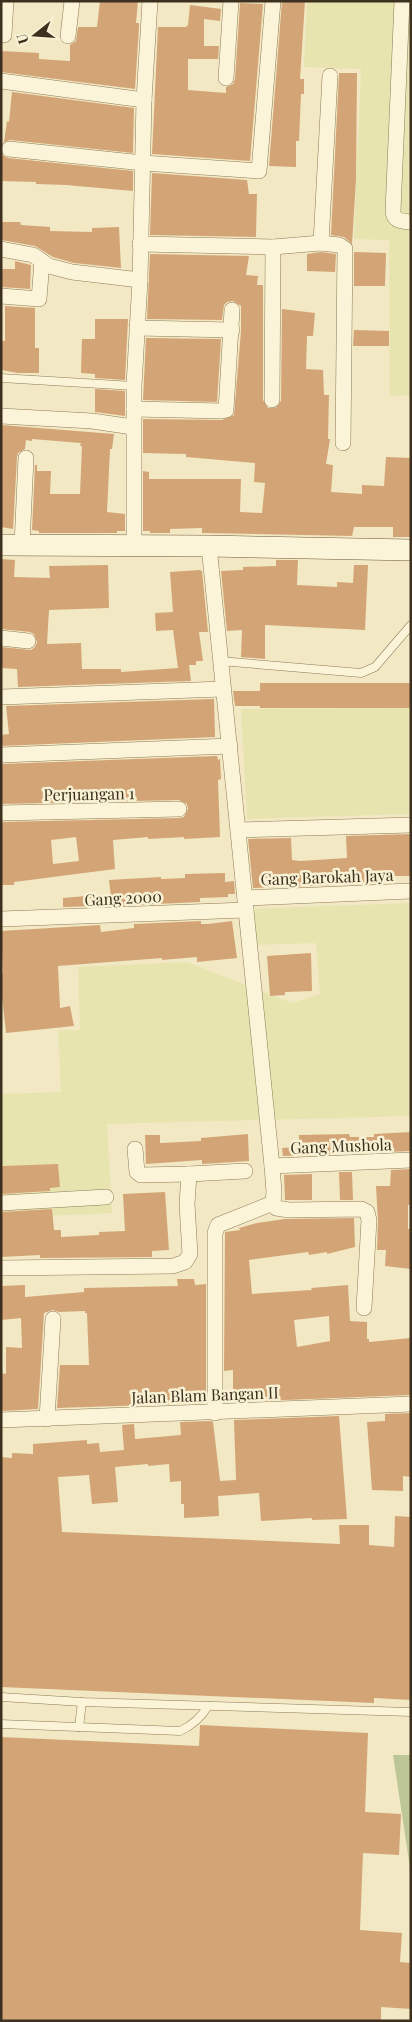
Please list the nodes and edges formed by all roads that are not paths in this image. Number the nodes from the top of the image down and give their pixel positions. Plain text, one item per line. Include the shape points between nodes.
1 (6, 1) edge
2 (72, 1) edge
3 (150, 1) edge
4 (231, 1) edge
5 (273, 1) edge
6 (402, 1) edge
7 (4, 35) dead end
8 (68, 36) dead end
9 (330, 76) dead end
10 (226, 78) dead end
11 (1, 81) edge
12 (144, 100) junction
13 (9, 149) dead end
14 (142, 163) junction
15 (411, 222) edge
16 (321, 243) junction
17 (140, 244) junction
18 (273, 247) junction
19 (1, 250) edge
20 (42, 261) junction
21 (140, 280) junction
22 (1, 296) edge
23 (232, 310) dead end
24 (137, 328) junction
25 (232, 330) junction
26 (1, 378) edge
27 (134, 386) junction
28 (272, 400) dead end
29 (134, 409) junction
30 (1, 416) edge
31 (133, 426) junction
32 (343, 443) dead end
33 (26, 458) dead end
34 (12, 545) edge
35 (134, 546) junction
36 (411, 550) edge
37 (210, 559) junction
38 (411, 625) edge
39 (1, 638) edge
40 (28, 641) dead end
41 (220, 660) junction
42 (223, 689) junction
43 (1, 697) edge
44 (230, 746) junction
45 (1, 754) edge
46 (178, 809) dead end
47 (1, 813) edge
48 (411, 825) edge
49 (238, 830) junction
50 (411, 891) edge
51 (246, 904) junction
52 (1, 919) edge
53 (136, 1149) dead end
54 (411, 1160) edge
55 (272, 1166) junction
56 (245, 1171) dead end
57 (189, 1174) junction
58 (106, 1197) dead end
59 (1, 1203) edge
60 (273, 1203) junction
61 (1, 1268) edge
62 (364, 1308) dead end
63 (53, 1319) dead end
64 (411, 1404) edge
65 (215, 1413) junction
66 (47, 1419) junction
67 (1, 1420) edge
68 (1, 1697) edge
69 (82, 1702) junction
70 (208, 1706) junction
71 (411, 1712) edge
72 (1, 1724) edge
73 (79, 1727) junction

1 - 7 street
2 - 8 street
3 - 12 street
4 - 10 street
5 - 14 street via 259,171
6 - 15 street via 393,211 398,220
9 - 16 street
11 - 12 street
12 - 14 street
13 - 14 street
14 - 17 street
16 - 18 street
16 - 32 street via 339,245 347,251
17 - 18 street
17 - 21 street
18 - 28 street
19 - 20 street via 32,255
20 - 21 street via 72,272
20 - 22 street via 39,299
21 - 24 street
23 - 25 street
24 - 25 street
24 - 27 street
25 - 29 street via 225,410
26 - 27 lane
27 - 29 street
29 - 31 street
30 - 31 street
31 - 35 street
33 - 34 street
34 - 35 street
35 - 37 street
36 - 37 street
37 - 41 street
38 - 41 lane via 375,668 361,673
39 - 40 street
41 - 42 street
42 - 43 street
42 - 44 street
44 - 45 street
44 - 49 street
46 - 47 street, Perjuangan 1
48 - 49 street
49 - 51 street
50 - 51 street, Gang Barokah Jaya
51 - 52 street, Gang 2000
51 - 55 street
53 - 57 street via 140,1175
54 - 55 street, Gang Mushola
55 - 60 street
56 - 57 street
57 - 61 street via 190,1254 185,1262 173,1266
58 - 59 street
60 - 62 street via 276,1208 289,1210 361,1209 367,1212
60 - 65 street via 218,1225 215,1233
63 - 66 street
64 - 65 street, Jalan Blam Bangan II
65 - 66 street, Jalan Blam Bangan II
66 - 67 street, Jalan Blam Bangan II
68 - 69 lane
69 - 70 lane
69 - 73 lane
70 - 71 lane
70 - 73 lane via 191,1726 180,1731
72 - 73 lane

